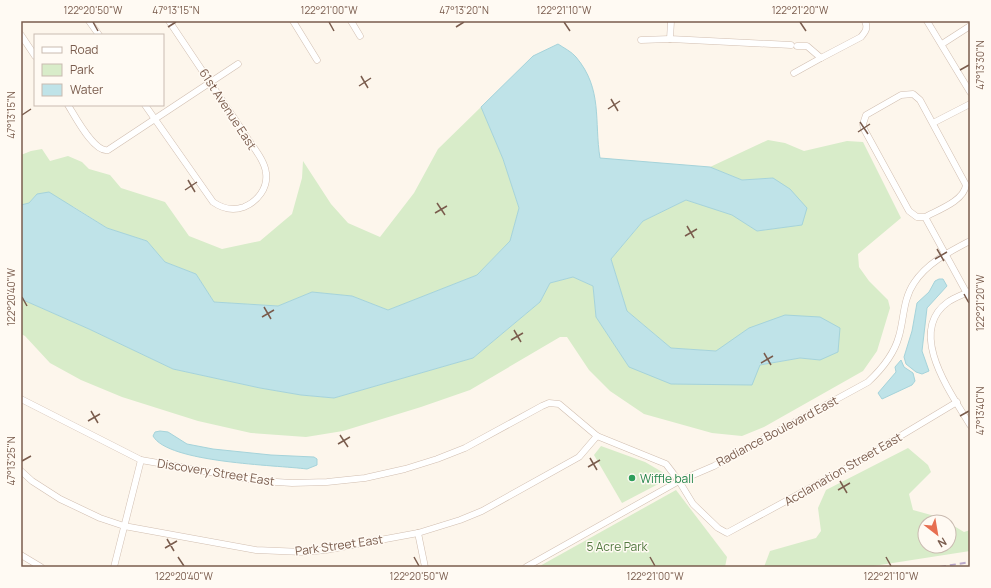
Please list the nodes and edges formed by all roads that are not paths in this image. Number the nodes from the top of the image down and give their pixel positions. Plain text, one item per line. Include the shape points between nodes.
1 (89, 21) edge
2 (169, 21) edge
3 (293, 21) edge
4 (351, 21) edge
5 (671, 21) edge
6 (865, 21) edge
7 (928, 21) edge
8 (970, 26) edge
9 (98, 34) edge
10 (21, 35) edge
11 (360, 36) dead end
12 (641, 40) dead end
13 (670, 40) junction
14 (942, 44) junction
15 (24, 45) edge
16 (34, 55) edge
17 (821, 58) junction
18 (317, 60) dead end
19 (238, 64) dead end
20 (794, 73) dead end
21 (210, 82) junction
22 (970, 92) edge
23 (970, 104) edge
24 (69, 106) edge
25 (146, 106) edge
26 (154, 118) junction
27 (933, 123) junction
28 (925, 217) junction
29 (970, 241) edge
30 (945, 255) junction
31 (969, 294) edge
32 (21, 399) edge
33 (957, 402) junction
34 (970, 425) edge
35 (597, 436) junction
36 (141, 460) junction
37 (21, 471) edge
38 (679, 481) junction
39 (124, 526) junction
40 (418, 533) junction
41 (21, 555) edge
42 (42, 567) edge
43 (114, 567) edge
44 (425, 567) edge
45 (526, 567) edge

1 - 9 street
2 - 21 street, 61st Avenue East
3 - 18 street
4 - 11 street
5 - 13 street
6 - 17 street via 866,32
7 - 14 street
8 - 14 street
10 - 15 street
12 - 13 street
13 - 17 street via 807,46
14 - 22 street
15 - 16 street
17 - 20 street
19 - 21 street
21 - 26 street
21 - 26 street, 61st Avenue East via 265,167 265,184 255,201 230,209 213,202
23 - 27 street
24 - 26 street via 94,144 104,151
25 - 26 street
27 - 28 street via 964,179 966,188 960,197
27 - 28 street via 920,100 913,94 901,95 870,111 863,124 866,134 909,211 917,217
28 - 30 street
29 - 30 street, Radiance Boulevard East
30 - 31 street
30 - 38 street, Radiance Boulevard East via 932,264 913,284 906,299 894,350 879,372 868,382 714,466
31 - 33 street via 948,302 941,309 932,325 930,336 933,357
32 - 36 street, Discovery Street East
33 - 34 street
33 - 38 street, Acclamation Street East via 847,468 727,533 718,528 693,504
35 - 36 street, Discovery Street East via 560,404 554,403 542,406 465,448 405,469 365,478 327,482 260,481
35 - 38 street via 666,464
35 - 40 street, Park Street East via 580,457 482,511
36 - 39 street
37 - 39 street, Park Street East via 60,499
38 - 45 street, Radiance Boulevard East
39 - 40 street, Park Street East via 276,552 326,550
39 - 43 street
40 - 44 street
41 - 42 street

